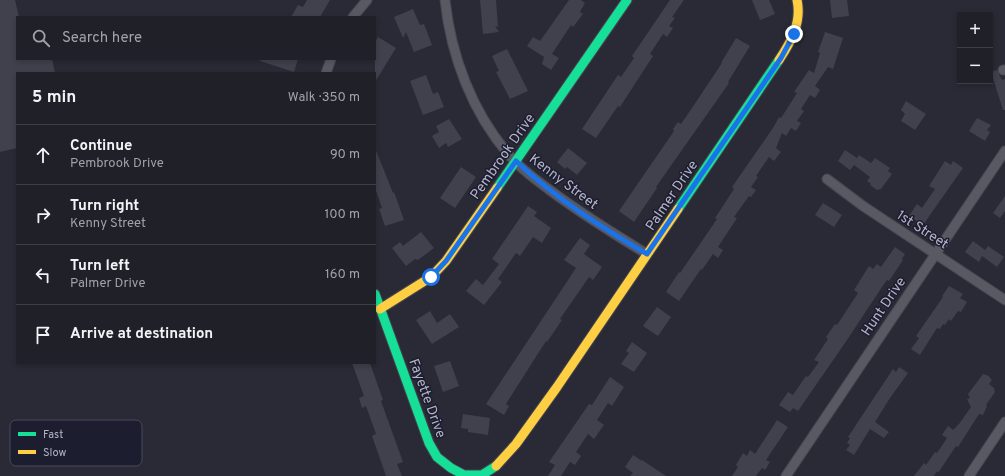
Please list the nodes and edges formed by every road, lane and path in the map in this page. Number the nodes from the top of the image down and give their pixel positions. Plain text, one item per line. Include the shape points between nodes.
1 (367, 0) edge
2 (445, 0) edge
3 (627, 0) edge
4 (797, 0) edge
5 (354, 16) edge
6 (331, 60) edge
7 (326, 72) edge
8 (1005, 151) edge
9 (516, 161) junction
10 (827, 179) dead end
11 (647, 254) junction
12 (936, 254) junction
13 (376, 297) edge
14 (1005, 300) edge
15 (380, 309) junction
16 (1005, 422) edge
17 (488, 472) joint
18 (786, 476) edge
19 (969, 476) edge

1 - 5 street
2 - 9 street, Kenny Street via 454,53 474,104 492,132
3 - 9 street, Pembrook Drive
4 - 11 street, Palmer Drive via 798,20 794,34 781,58
6 - 7 street
8 - 12 street, Hunt Drive
9 - 11 street, Kenny Street via 572,207
9 - 15 street, Pembrook Drive via 446,261 431,277
10 - 12 street, 1st Street
11 - 17 street, Palmer Drive via 557,388 519,440
12 - 14 street, 1st Street
12 - 18 street, Hunt Drive
13 - 15 street, Fayette Drive
15 - 17 street, Fayette Drive via 429,443 437,457 464,475 482,475
16 - 19 street

